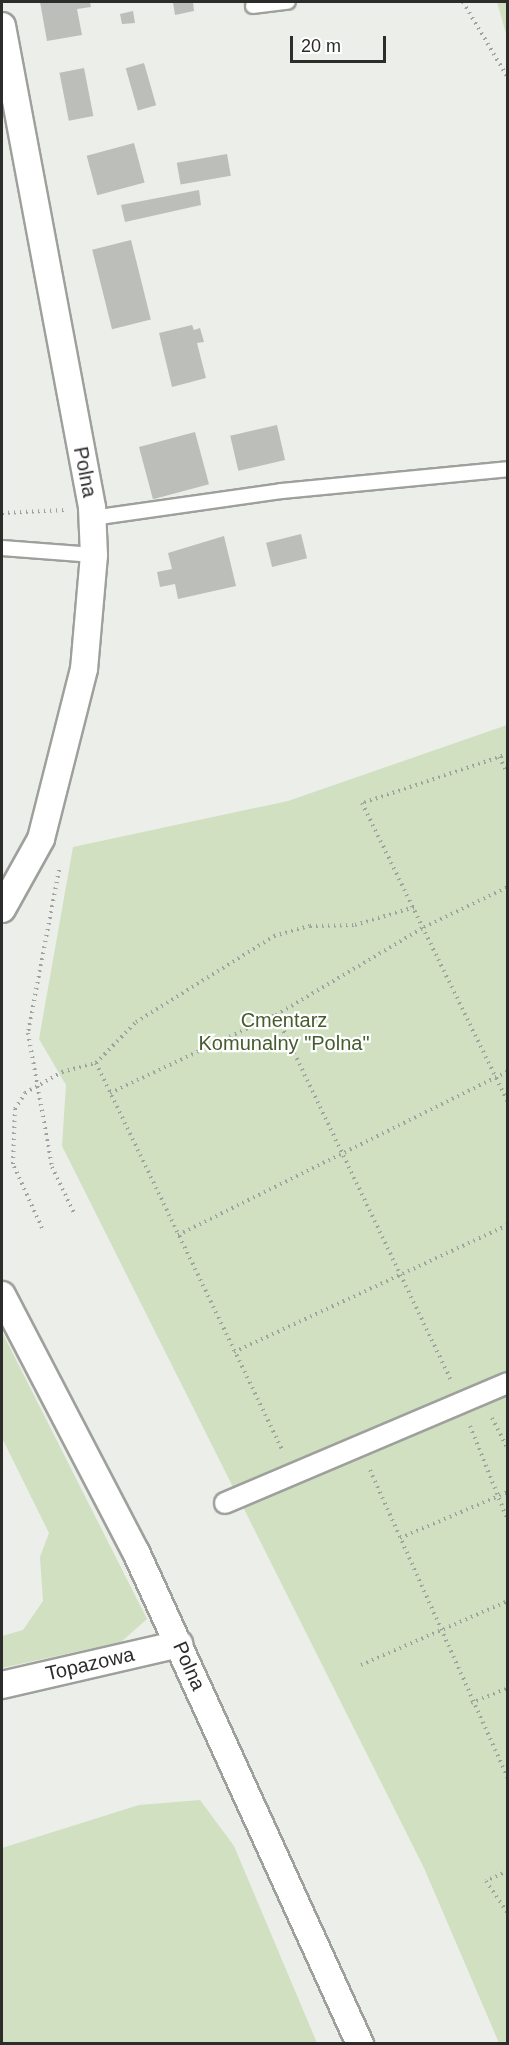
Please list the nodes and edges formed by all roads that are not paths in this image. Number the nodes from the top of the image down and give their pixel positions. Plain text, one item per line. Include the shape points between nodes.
1 (288, 2) edge
2 (253, 6) dead end
3 (2, 26) edge
4 (507, 469) edge
5 (92, 513) junction
6 (2, 548) edge
7 (94, 555) junction
8 (2, 909) edge
9 (2, 1295) edge
10 (507, 1383) edge
11 (225, 1503) dead end
12 (179, 1644) junction
13 (2, 1684) edge
14 (360, 2043) edge

1 - 2 lane
3 - 5 street, Polna
4 - 5 lane
5 - 7 street, Polna
6 - 7 lane
7 - 8 street, Polna via 84,669 37,851
9 - 12 street, Polna
10 - 11 street
12 - 13 street, Topazowa
12 - 14 street, Polna

